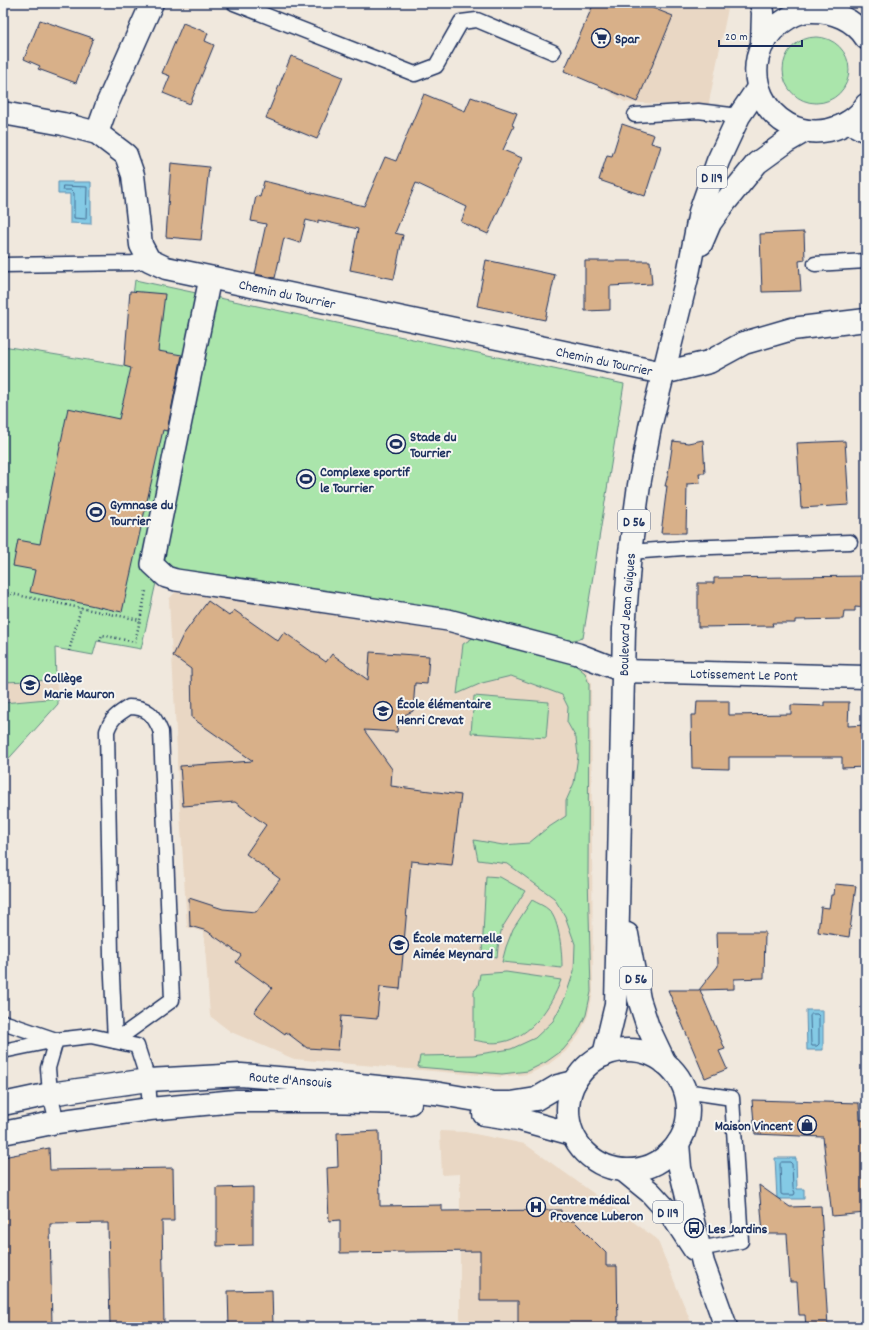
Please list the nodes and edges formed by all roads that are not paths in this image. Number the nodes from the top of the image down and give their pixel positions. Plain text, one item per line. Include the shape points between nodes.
1 (152, 3) edge
2 (234, 3) edge
3 (761, 3) edge
4 (820, 7) edge
5 (866, 38) edge
6 (762, 45) junction
7 (553, 52) dead end
8 (758, 88) junction
9 (866, 105) edge
10 (3, 113) edge
11 (635, 115) dead end
12 (739, 116) junction
13 (858, 126) edge
14 (805, 131) junction
15 (97, 133) junction
16 (149, 260) junction
17 (866, 261) edge
18 (815, 264) dead end
19 (3, 265) edge
20 (688, 274) junction
21 (210, 278) junction
22 (866, 320) edge
23 (663, 373) junction
24 (850, 542) dead end
25 (630, 552) junction
26 (622, 671) junction
27 (866, 677) edge
28 (619, 890) junction
29 (4, 1023) edge
30 (56, 1040) junction
31 (115, 1041) junction
32 (3, 1051) edge
33 (604, 1055) junction
34 (665, 1063) junction
35 (148, 1080) junction
36 (575, 1082) junction
37 (685, 1091) junction
38 (50, 1094) junction
39 (3, 1104) edge
40 (150, 1109) junction
41 (57, 1122) junction
42 (3, 1133) edge
43 (572, 1134) junction
44 (678, 1143) junction
45 (623, 1170) junction
46 (701, 1256) junction
47 (726, 1327) edge

1 - 15 street
2 - 7 lane via 414,74 436,66 461,22 477,20
3 - 6 street
4 - 5 street via 845,17 861,30
4 - 6 street via 788,18 772,29
6 - 8 street via 757,58
8 - 12 street, Boulevard Jean Guigues / D 119
8 - 14 street via 768,108 784,123
9 - 13 street
10 - 15 street
11 - 12 lane via 698,111
12 - 20 street, Boulevard Jean Guigues / D 119 via 718,161 700,212
13 - 14 street via 821,132
14 - 20 street, Boulevard Jean Guigues / D 119 via 757,163 726,200 710,223
15 - 16 street via 126,155 133,175 141,245
16 - 19 lane via 132,263
16 - 21 street, Chemin du Tourrier via 166,268
17 - 18 lane
20 - 23 street, Boulevard Jean Guigues / D 119
21 - 23 street, Chemin du Tourrier
21 - 26 street via 152,564 170,579 448,620 578,654
22 - 23 street via 792,329 744,343 709,362
23 - 25 street, Boulevard Jean Guigues / D 56 via 640,478
24 - 25 lane
25 - 26 street, Boulevard Jean Guigues / D 56
26 - 27 street, Lotissement Le Pont
26 - 28 street, Boulevard Jean Guigues / D 56
28 - 33 street, Boulevard Jean Guigues / D 56 via 616,1004
28 - 34 street, Boulevard Jean Guigues / D 56 via 639,999 648,1027
29 - 30 lane
30 - 31 lane via 91,1036
30 - 32 lane
30 - 38 lane via 48,1068
31 - 31 lane via 107,731 111,721 119,713 129,707 137,707 146,710 155,718 161,732 172,1000
31 - 35 lane via 137,1046
33 - 34 street via 619,1050 636,1051 651,1054
33 - 36 street via 582,1071
34 - 37 street via 677,1075
35 - 36 street, Route d'Ansouis via 242,1075 358,1084 494,1103 536,1099 558,1086
35 - 38 street, Route d'Ansouis
35 - 40 lane
36 - 43 street via 569,1099 568,1117
37 - 44 street via 687,1120
37 - 46 lane via 732,1098 741,1241
38 - 39 street, Route d'Ansouis
38 - 41 lane
40 - 41 street, Route d'Ansouis
40 - 43 street, Route d'Ansouis via 236,1101 412,1104 518,1119
41 - 42 street, Route d'Ansouis
43 - 45 street via 592,1159 607,1167
44 - 45 street via 668,1155 654,1164 639,1170
44 - 46 street, D 119 via 680,1168
45 - 46 street, D 119 via 650,1192
46 - 47 street, D 119

